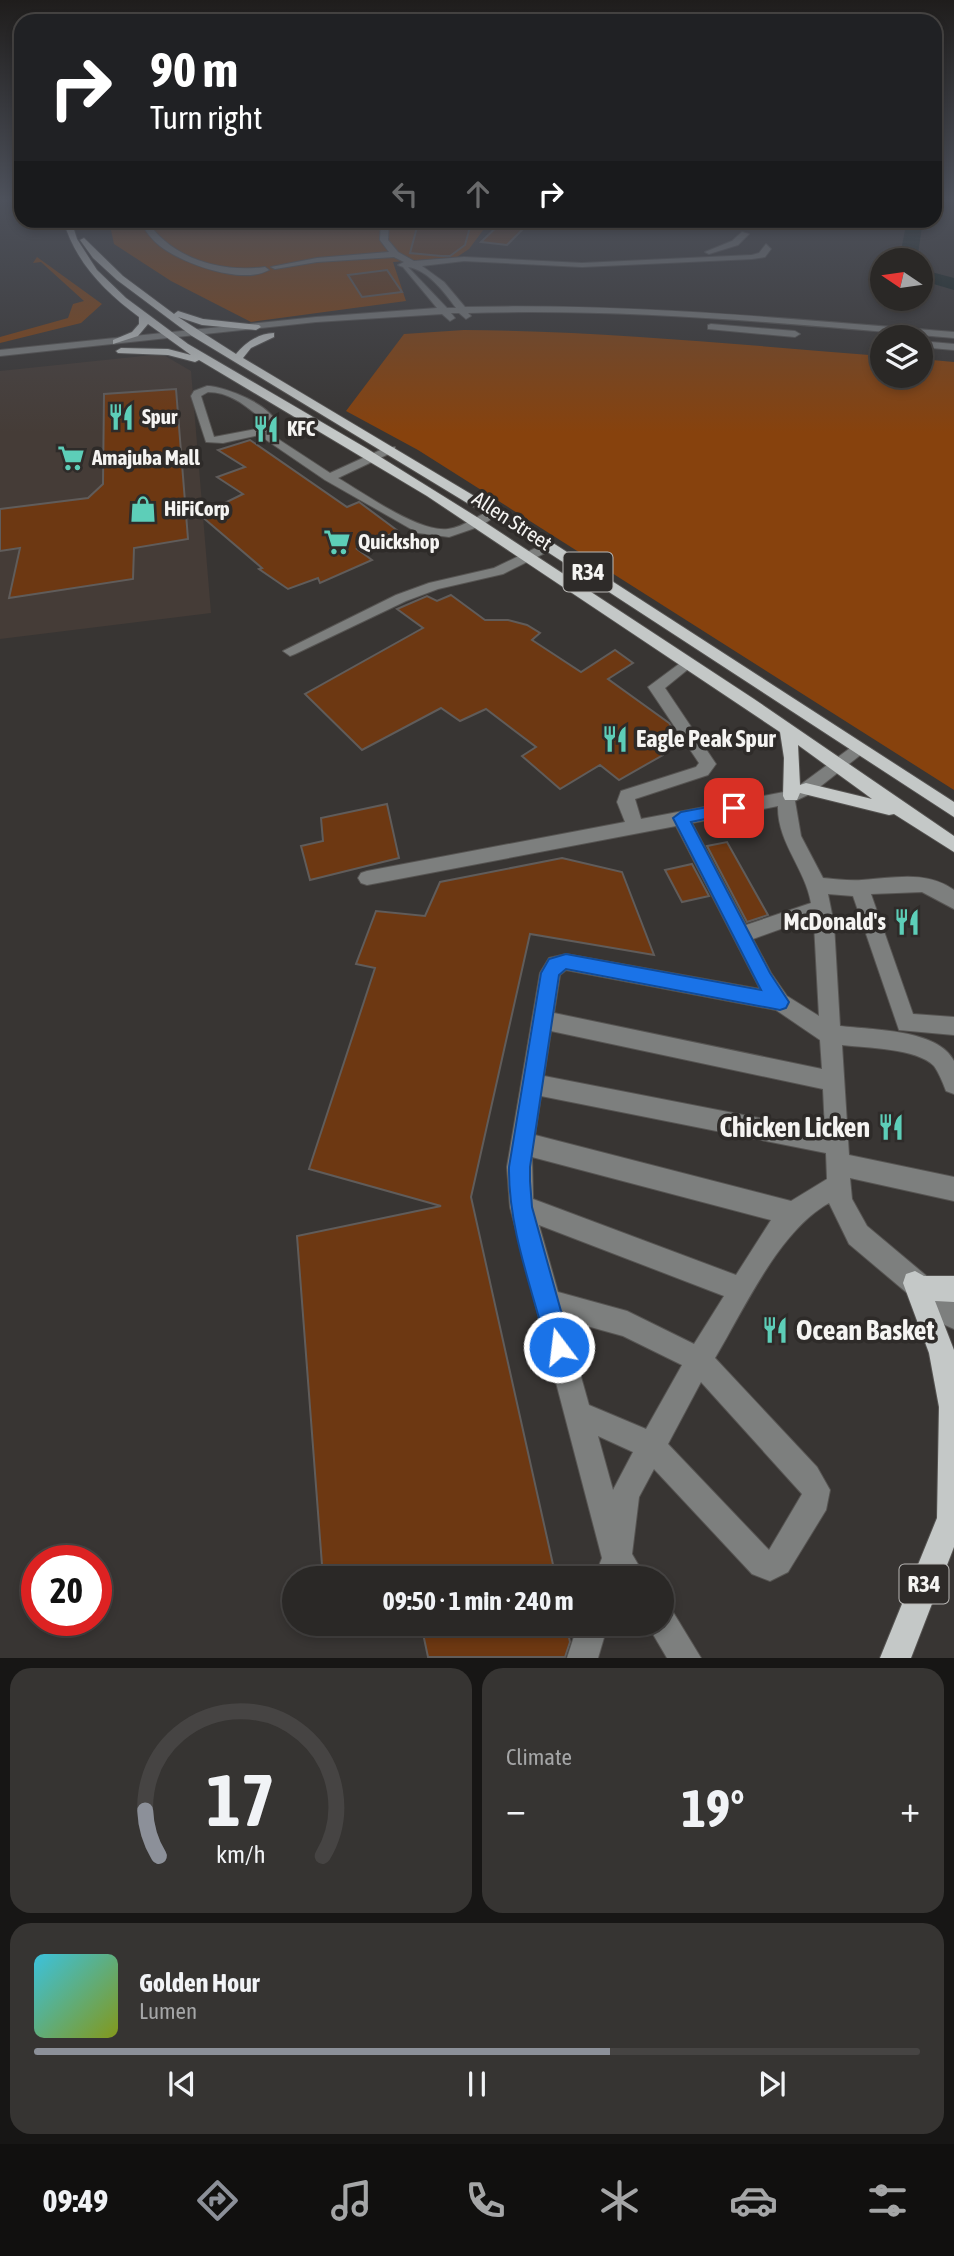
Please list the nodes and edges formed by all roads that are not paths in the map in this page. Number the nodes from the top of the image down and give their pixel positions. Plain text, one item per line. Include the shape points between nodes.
1 (103, 278) edge
2 (124, 278) edge
3 (418, 278) edge
4 (435, 278) edge
5 (158, 306) junction
6 (143, 315) junction
7 (465, 315) junction
8 (449, 316) junction
9 (256, 327) junction
10 (802, 334) dead end
11 (271, 335) junction
12 (954, 335) edge
13 (170, 336) junction
14 (201, 337) junction
15 (180, 344) junction
16 (933, 345) edge
17 (119, 346) junction
18 (954, 347) edge
19 (0, 353) edge
20 (237, 359) junction
21 (10, 362) edge
22 (212, 365) junction
23 (265, 418) junction
24 (208, 435) junction
25 (269, 438) junction
26 (391, 449) junction
27 (375, 457) junction
28 (329, 478) junction
29 (494, 513) junction
30 (477, 523) junction
31 (548, 546) junction
32 (529, 558) junction
33 (646, 610) junction
34 (625, 621) junction
35 (290, 651) dead end
36 (687, 663) junction
37 (788, 730) junction
38 (857, 749) junction
39 (838, 766) junction
40 (795, 795) junction
41 (954, 811) edge
42 (903, 813) junction
43 (681, 818) junction
44 (635, 827) junction
45 (954, 845) edge
46 (367, 878) dead end
47 (817, 885) junction
48 (860, 888) junction
49 (954, 901) edge
50 (821, 907) junction
51 (741, 934) junction
52 (780, 1002) junction
53 (542, 1020) junction
54 (954, 1026) edge
55 (829, 1034) junction
56 (908, 1034) junction
57 (832, 1081) junction
58 (532, 1084) junction
59 (954, 1084) edge
60 (523, 1143) junction
61 (838, 1164) junction
62 (954, 1189) edge
63 (522, 1207) junction
64 (794, 1214) junction
65 (919, 1285) junction
66 (954, 1289) edge
67 (742, 1290) junction
68 (547, 1302) junction
69 (954, 1317) edge
70 (699, 1360) junction
71 (578, 1414) junction
72 (650, 1445) junction
73 (952, 1514) edge
74 (617, 1566) edge
75 (619, 1566) edge
76 (589, 1636) edge
77 (671, 1636) edge
78 (582, 1657) edge
79 (686, 1657) edge
80 (895, 1657) edge

1 - 6 main road, Allen Street / R34
2 - 5 main road, Allen Street / R34
3 - 8 street
4 - 7 street
5 - 9 main road via 202,322
5 - 14 main road, Allen Street / R34
6 - 13 main road, Allen Street / R34
6 - 17 main road via 144,324
7 - 8 street
7 - 10 street
7 - 12 street via 554,309 652,312
8 - 9 street
8 - 11 street
9 - 14 street
11 - 14 street
11 - 20 main road via 248,346
13 - 14 street
13 - 15 main road, Allen Street / R34
13 - 17 street
14 - 15 street
14 - 20 main road, Allen Street / R34
15 - 17 street
15 - 22 main road, Allen Street / R34
16 - 18 street
17 - 19 street
17 - 21 street
17 - 22 main road via 168,352
20 - 26 main road, Allen Street / R34
22 - 27 main road, Allen Street / R34
23 - 24 street
23 - 24 street via 217,388 202,390 196,396
23 - 25 street via 272,427
24 - 25 street via 217,441 257,431
25 - 28 street
26 - 27 street
26 - 29 main road, Allen Street / R34
27 - 28 street
27 - 30 main road, Allen Street / R34
28 - 30 street via 422,530 449,533
29 - 30 street
29 - 31 main road, Allen Street / R34
30 - 32 main road, Allen Street / R34
31 - 32 street
31 - 33 main road, Allen Street / R34
32 - 34 main road, Allen Street / R34
32 - 35 street via 485,575 421,590
33 - 34 main road
33 - 38 main road, Allen Street / R34
34 - 36 main road, Allen Street / R34
36 - 37 main road, Allen Street / R34
36 - 44 street via 656,687 708,764 702,771 627,795
37 - 39 main road, Allen Street / R34
37 - 40 main road
38 - 39 street
38 - 41 main road, Allen Street / R34
39 - 40 street
39 - 42 main road, Allen Street / R34
40 - 42 main road
40 - 43 street
40 - 47 street via 786,813 793,843
42 - 45 main road, Allen Street / R34
43 - 44 street
43 - 51 street
44 - 46 street
47 - 48 street
47 - 50 street
48 - 49 street via 893,882 924,884
48 - 56 street
50 - 51 street
50 - 55 street
51 - 52 street
52 - 53 street via 566,962 555,964 550,973
52 - 55 street
53 - 57 street
53 - 58 street
54 - 56 street
55 - 56 street
55 - 57 street
56 - 59 street via 943,1062
57 - 61 street
58 - 60 street
58 - 61 street
60 - 63 street via 519,1167
60 - 64 street
61 - 62 street
61 - 64 street
61 - 65 street via 840,1201 858,1235
63 - 67 street
63 - 68 street
64 - 67 street via 779,1229
65 - 66 main road
65 - 69 street
65 - 73 main road via 942,1353 952,1407
67 - 70 street
68 - 70 street via 627,1324
68 - 71 street
70 - 72 street
70 - 72 street via 816,1490 816,1500 778,1562 762,1564
71 - 72 street
71 - 74 street
72 - 75 street via 625,1494
73 - 80 main road, R34
76 - 78 street
77 - 79 street

